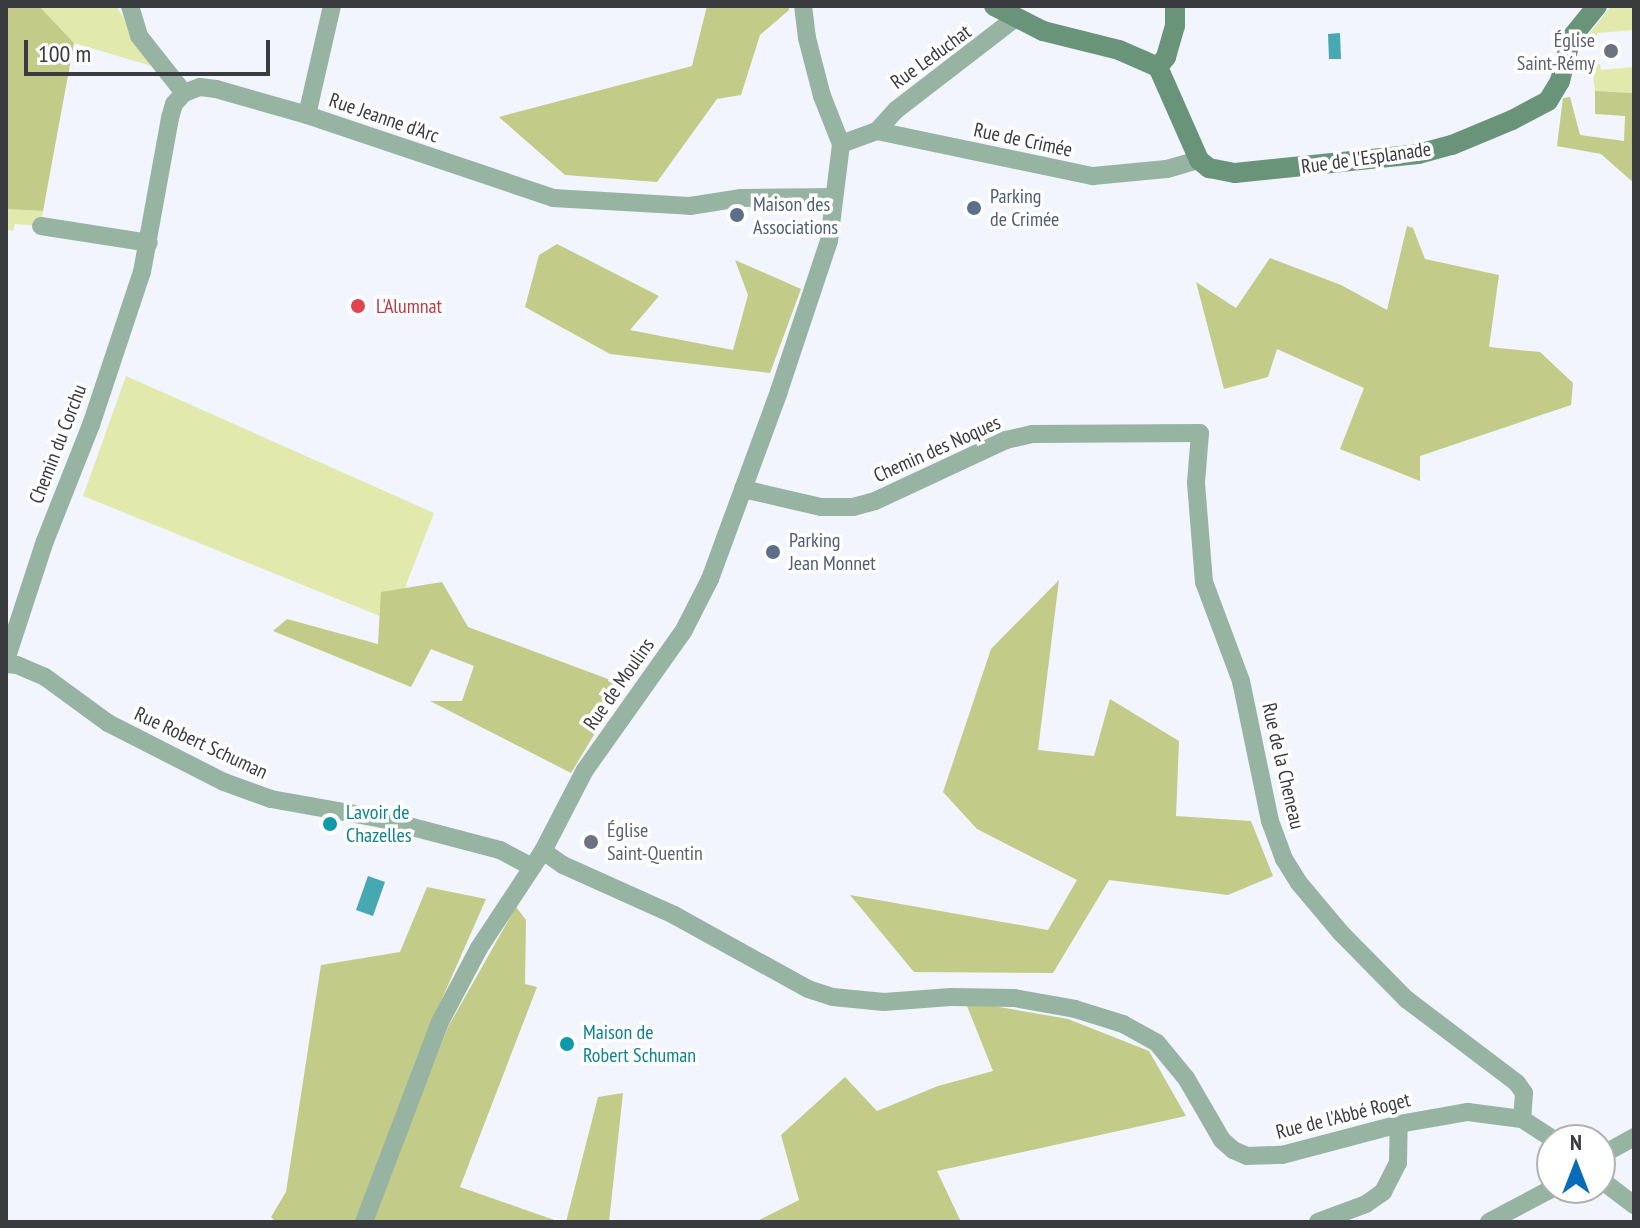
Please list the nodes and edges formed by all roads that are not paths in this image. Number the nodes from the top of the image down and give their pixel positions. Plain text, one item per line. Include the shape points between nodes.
1 (130, 6) edge
2 (332, 6) edge
3 (803, 6) edge
4 (994, 6) edge
5 (1175, 6) edge
6 (1597, 6) edge
7 (1014, 19) junction
8 (1158, 67) junction
9 (184, 93) junction
10 (307, 115) junction
11 (877, 131) junction
12 (841, 144) junction
13 (1199, 160) junction
14 (833, 197) junction
15 (41, 226) dead end
16 (149, 243) junction
17 (1200, 433) joint
18 (743, 489) junction
19 (6, 662) edge
20 (543, 851) junction
21 (530, 866) junction
22 (1522, 1119) junction
23 (1399, 1124) junction
24 (1536, 1128) edge
25 (1634, 1137) edge
26 (1616, 1147) edge
27 (1616, 1191) edge
28 (1536, 1197) edge
29 (1634, 1205) edge
30 (364, 1222) edge
31 (1318, 1222) edge
32 (1489, 1222) edge

1 - 9 street via 139,36
2 - 10 street
3 - 12 street via 822,96
4 - 7 street
5 - 8 street via 1175,26
6 - 13 street, Rue de l'Esplanade via 1571,38 1560,81 1548,101 1467,139 1418,154 1279,170 1222,172
7 - 8 street
7 - 11 street, Rue Leduchat via 896,110
8 - 13 street
9 - 10 street, Rue Jeanne d'Arc via 216,89
9 - 16 street via 170,118
10 - 14 street, Rue Jeanne d'Arc via 553,198 690,206 741,198
11 - 12 street
11 - 13 street, Rue de Crimée via 1093,176 1167,169
12 - 14 street, Rue de Moulins
14 - 18 street, Rue de Moulins via 821,270
15 - 16 street
16 - 19 street, Chemin du Corchu
17 - 18 street, Chemin des Noques via 1032,434 1006,440 853,507 821,507
17 - 22 street, Rue de la Cheneau via 1196,483 1204,582 1244,693 1270,821 1284,859 1341,933 1406,999 1517,1083 1524,1093
18 - 20 street, Rue de Moulins via 710,579 684,630 585,770
19 - 21 street, Rue Robert Schuman via 45,677 108,723 224,782 271,799 378,818 500,850
20 - 21 street, Rue de Moulins
20 - 23 street, Rue de l'Abbé Roget via 808,989 833,997 884,1002 1014,998 1075,1009 1139,1032 1173,1060 1222,1140 1247,1156 1282,1155
21 - 30 street, Rue de Moulins via 440,1022
22 - 23 street, Rue de l'Abbé Roget via 1468,1112
22 - 24 street
23 - 31 street via 1398,1163 1383,1192
25 - 26 street
27 - 29 street
28 - 32 street

